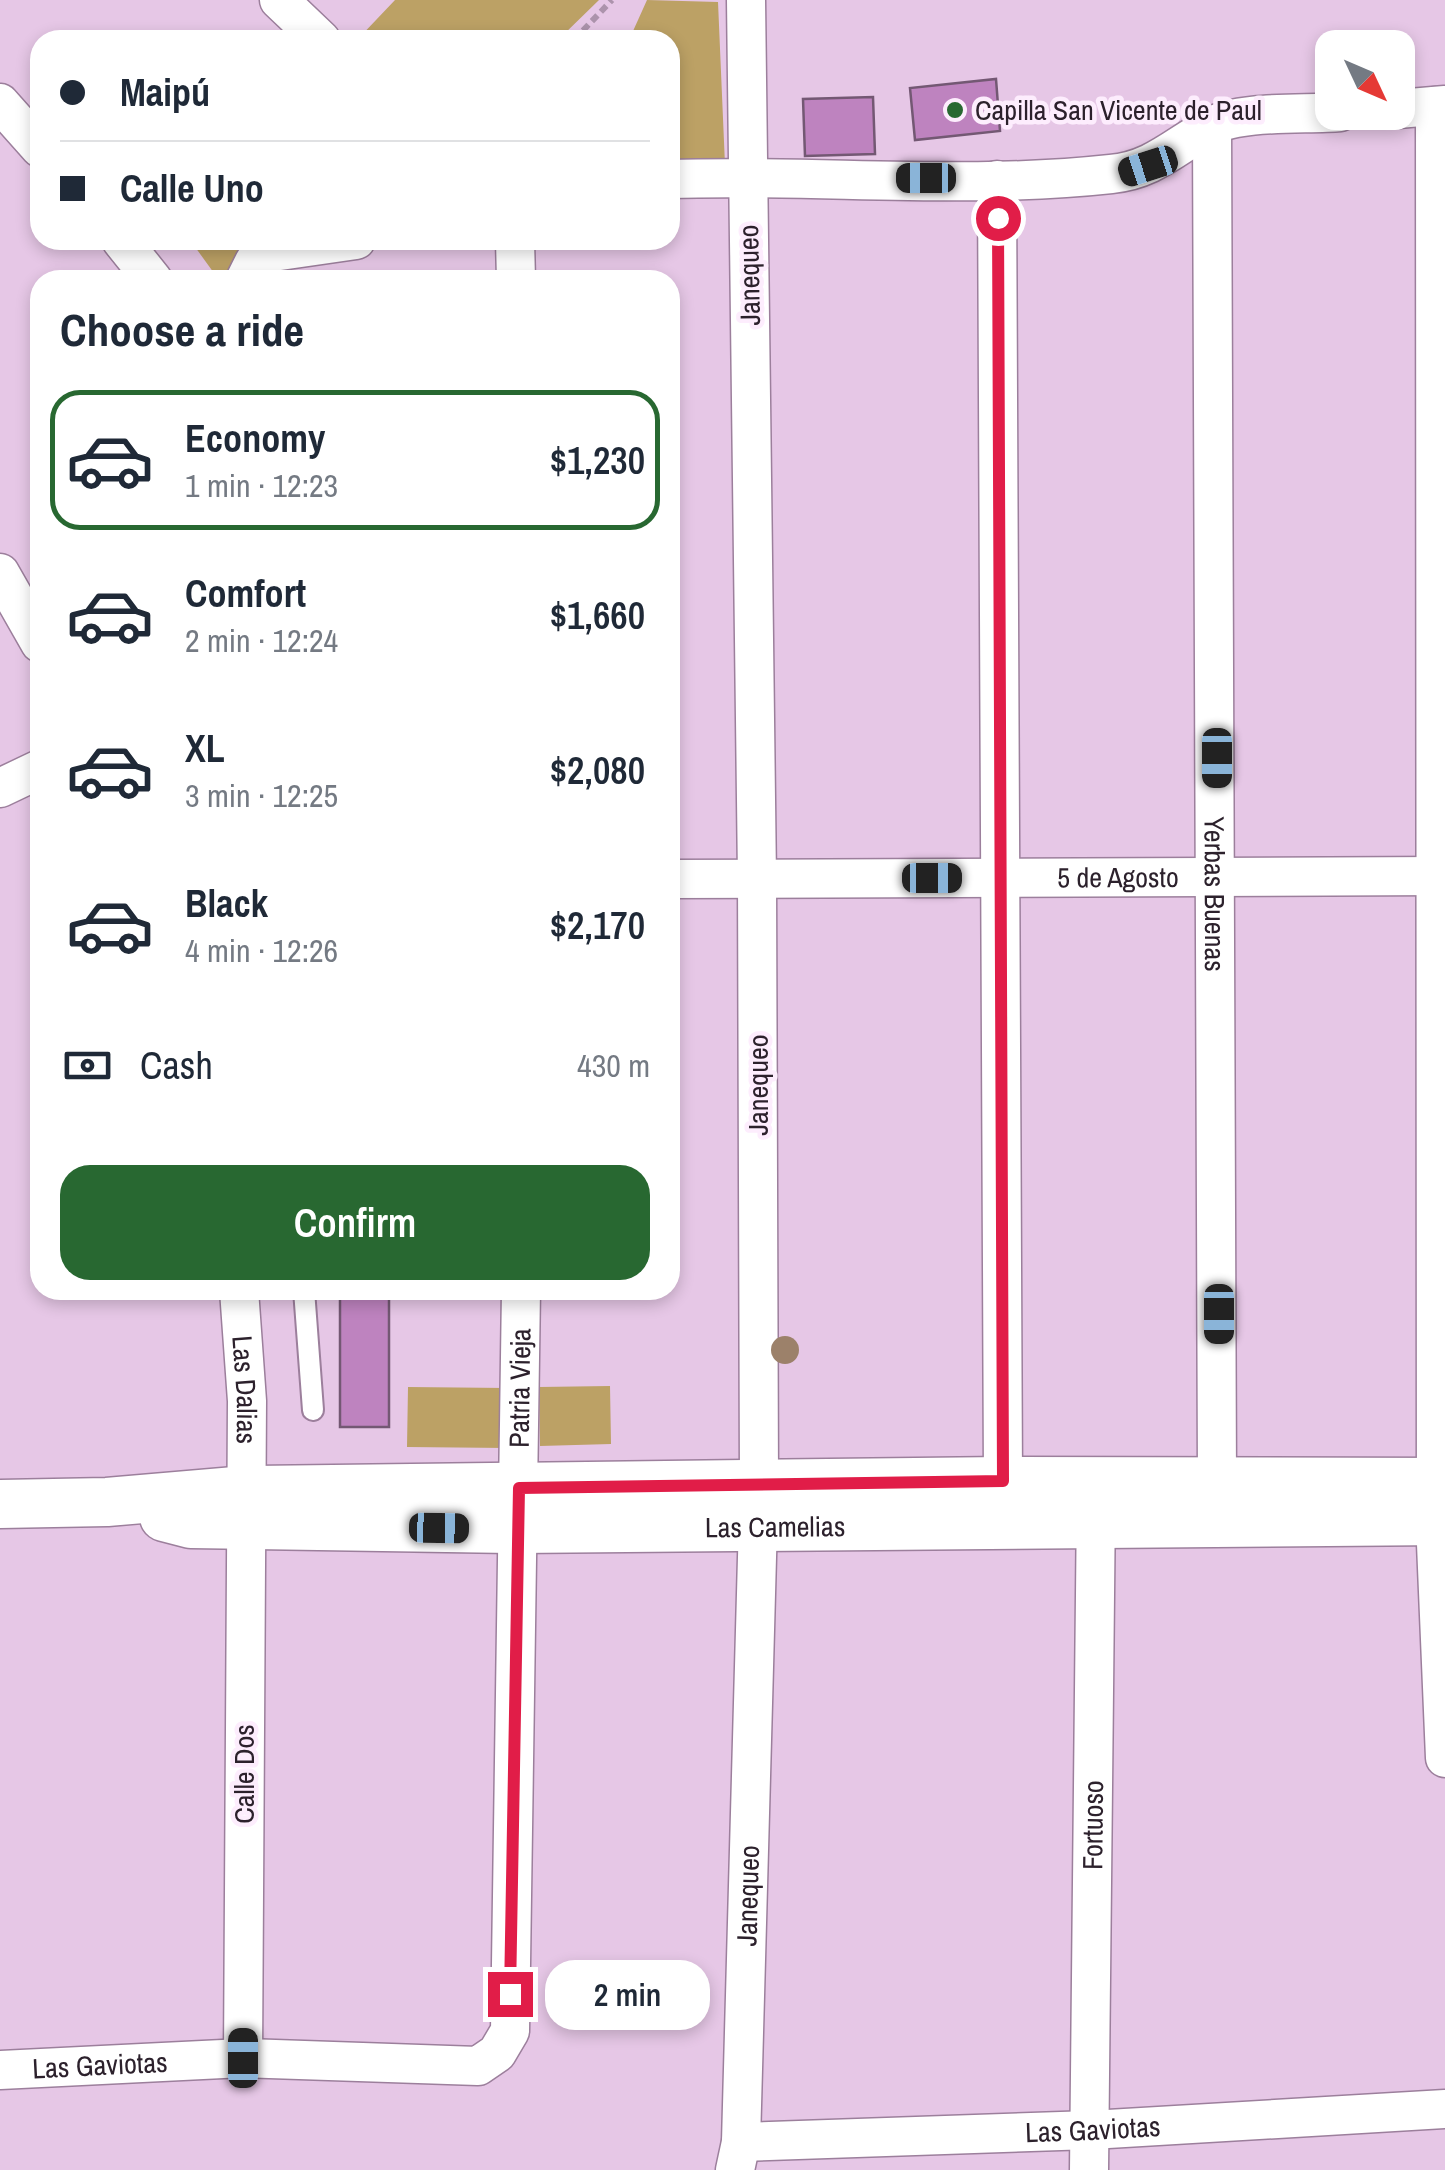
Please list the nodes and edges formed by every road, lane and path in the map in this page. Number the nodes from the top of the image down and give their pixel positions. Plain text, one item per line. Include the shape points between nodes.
1 (279, 0) edge
2 (612, 0) edge
3 (746, 0) edge
4 (310, 30) edge
5 (584, 30) edge
6 (0, 103) edge
7 (1440, 106) edge
8 (1415, 108) edge
9 (1315, 114) edge
10 (1212, 126) junction
11 (30, 137) edge
12 (747, 176) junction
13 (680, 179) edge
14 (997, 180) junction
15 (129, 250) edge
16 (287, 250) edge
17 (145, 270) edge
18 (250, 270) edge
19 (0, 573) edge
20 (30, 626) edge
21 (30, 773) edge
22 (0, 788) edge
23 (1442, 876) edge
24 (1218, 877) junction
25 (1003, 878) junction
26 (758, 879) junction
27 (680, 880) edge
28 (240, 1300) edge
29 (305, 1300) edge
30 (521, 1300) edge
31 (314, 1410) dead end
32 (1003, 1481) junction
33 (1217, 1482) junction
34 (1440, 1502) edge
35 (0, 1504) edge
36 (1096, 1504) junction
37 (758, 1505) junction
38 (246, 1508) junction
39 (518, 1509) junction
40 (1445, 1758) edge
41 (497, 2054) joint
42 (243, 2058) junction
43 (0, 2070) edge
44 (1445, 2109) edge
45 (1091, 2130) junction
46 (738, 2156) edge
47 (1090, 2170) edge

1 - 4 street
2 - 5 path
3 - 12 street, Janequeo
6 - 11 street
7 - 8 street
7 - 23 street
9 - 10 street
10 - 14 street via 1170,156 1128,172
10 - 24 street, Yerbas Buenas
12 - 13 street
12 - 14 street
12 - 26 street, Janequeo
14 - 25 street
15 - 17 street
16 - 18 street via 266,253
19 - 20 street
21 - 22 street
23 - 24 street, 5 de Agosto
23 - 34 street
24 - 25 street, 5 de Agosto
24 - 33 street, Yerbas Buenas
25 - 26 street, 5 de Agosto
25 - 32 street
26 - 27 street, 5 de Agosto
26 - 37 street, Janequeo
28 - 38 street, Las Dalias via 248,1401
29 - 31 lane
30 - 39 street, Patria Vieja
32 - 36 street, Las Camelias
32 - 37 street, Las Camelias
33 - 34 street, Las Camelias
33 - 36 street, Las Camelias
34 - 36 street, Las Camelias
34 - 40 street
35 - 38 street, Las Camelias via 107,1502 192,1524
36 - 37 street, Las Camelias
36 - 45 street, Fortuoso
37 - 39 street, Las Camelias
37 - 46 street, Janequeo
38 - 39 street, Las Camelias
38 - 42 street, Calle Dos
39 - 41 street, Patria Vieja via 510,2031
41 - 42 street, Las Gaviotas via 478,2066
42 - 43 street, Las Gaviotas
44 - 45 street, Las Gaviotas
45 - 46 street, Las Gaviotas
45 - 47 street, Fortuoso

